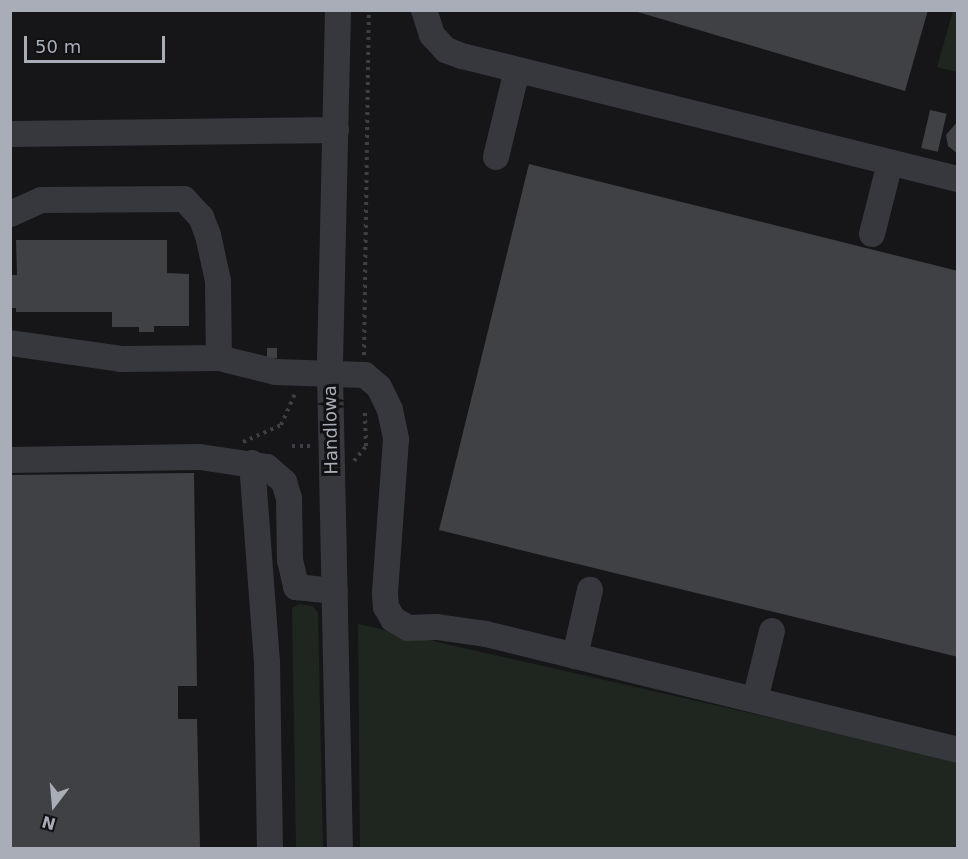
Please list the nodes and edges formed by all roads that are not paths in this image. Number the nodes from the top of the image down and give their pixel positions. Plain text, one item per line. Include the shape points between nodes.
1 (338, 10) edge
2 (424, 10) edge
3 (517, 70) junction
4 (336, 130) junction
5 (10, 134) edge
6 (496, 157) dead end
7 (890, 163) junction
8 (957, 180) edge
9 (10, 214) edge
10 (872, 234) dead end
11 (10, 342) edge
12 (219, 357) junction
13 (330, 374) junction
14 (245, 455) junction
15 (10, 460) edge
16 (590, 590) dead end
17 (335, 591) junction
18 (772, 631) dead end
19 (575, 656) junction
20 (755, 700) junction
21 (957, 750) edge
22 (270, 849) edge
23 (340, 849) edge

1 - 4 street, Handlowa
2 - 3 street via 432,35 446,50
3 - 6 street
3 - 7 street
4 - 5 street
4 - 13 street, Handlowa
7 - 8 street
7 - 10 street
9 - 12 street via 41,200 184,199 201,217 208,235 218,281
11 - 12 street via 121,359
12 - 13 street via 276,372
13 - 17 street, Handlowa
13 - 19 street via 365,375 379,387 390,410 396,439 385,594 386,607 393,619 408,628 437,627 486,634
14 - 15 street
14 - 17 street via 276,474 286,490 290,560 296,587
14 - 22 street via 267,661
16 - 19 street
17 - 23 street, Handlowa
18 - 20 street
19 - 20 street
20 - 21 street

